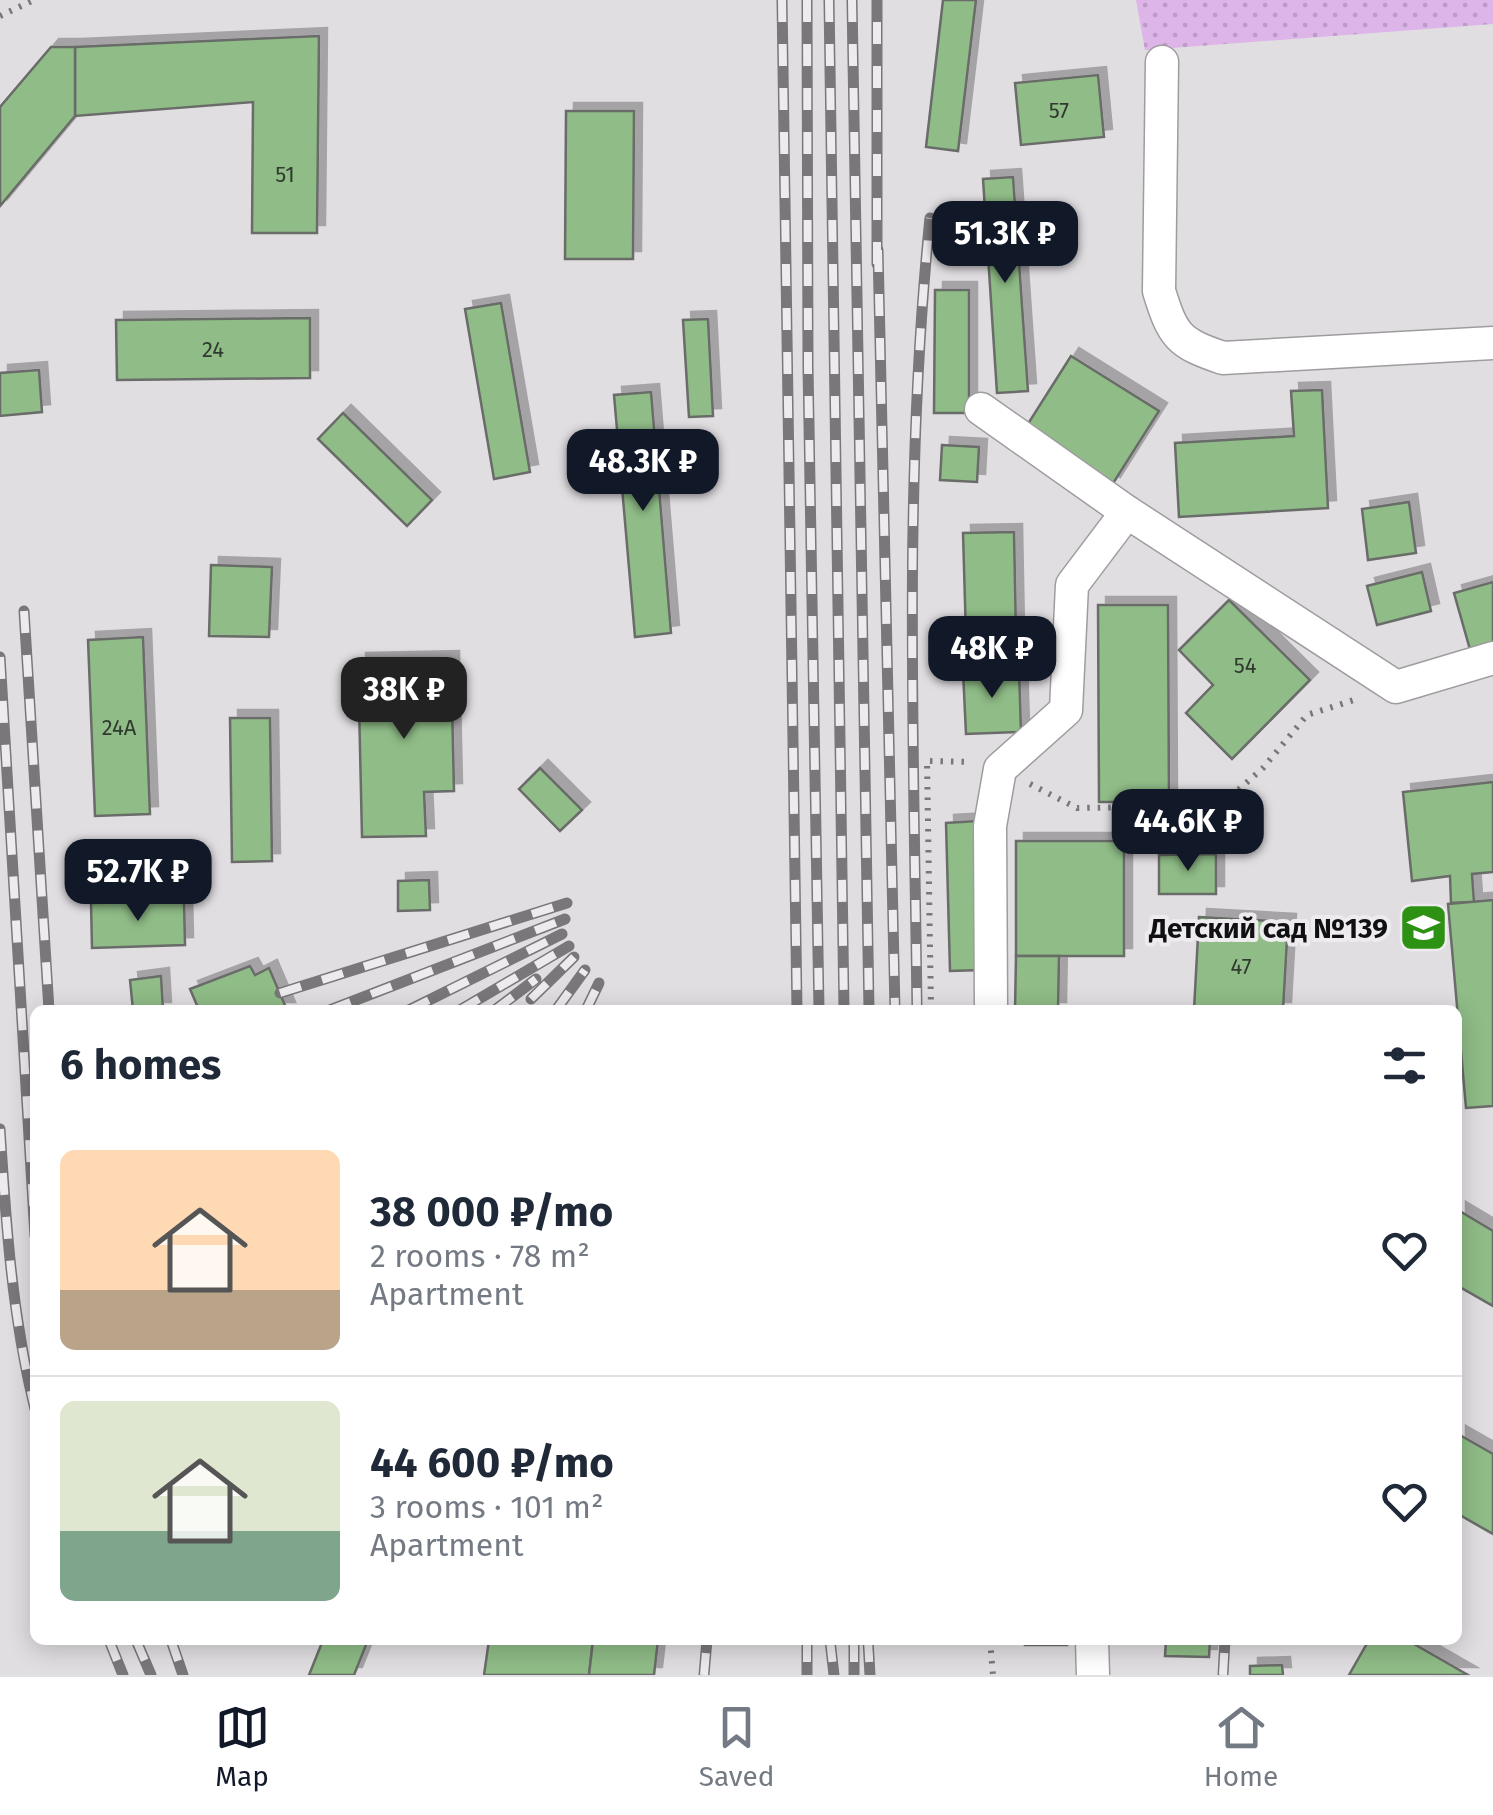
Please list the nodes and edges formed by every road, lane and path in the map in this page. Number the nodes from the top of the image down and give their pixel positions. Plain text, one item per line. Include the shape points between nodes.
1 (34, 0) edge
2 (0, 16) edge
3 (1162, 62) dead end
4 (1493, 342) edge
5 (981, 409) dead end
6 (1127, 512) junction
7 (1493, 658) edge
8 (1396, 687) junction
9 (1000, 769) junction
10 (931, 1005) edge
11 (991, 1005) edge
12 (990, 1645) edge
13 (1092, 1645) edge
14 (993, 1675) edge
15 (1093, 1675) edge

1 - 2 path
3 - 4 street via 1159,291 1169,322 1188,346 1223,358
5 - 6 street
6 - 8 street
6 - 9 street via 1072,585 1066,710
7 - 8 street
8 - 9 path via 1307,715 1220,806 1077,808
9 - 10 path via 927,760
9 - 11 street via 990,826
12 - 14 path
13 - 15 street

